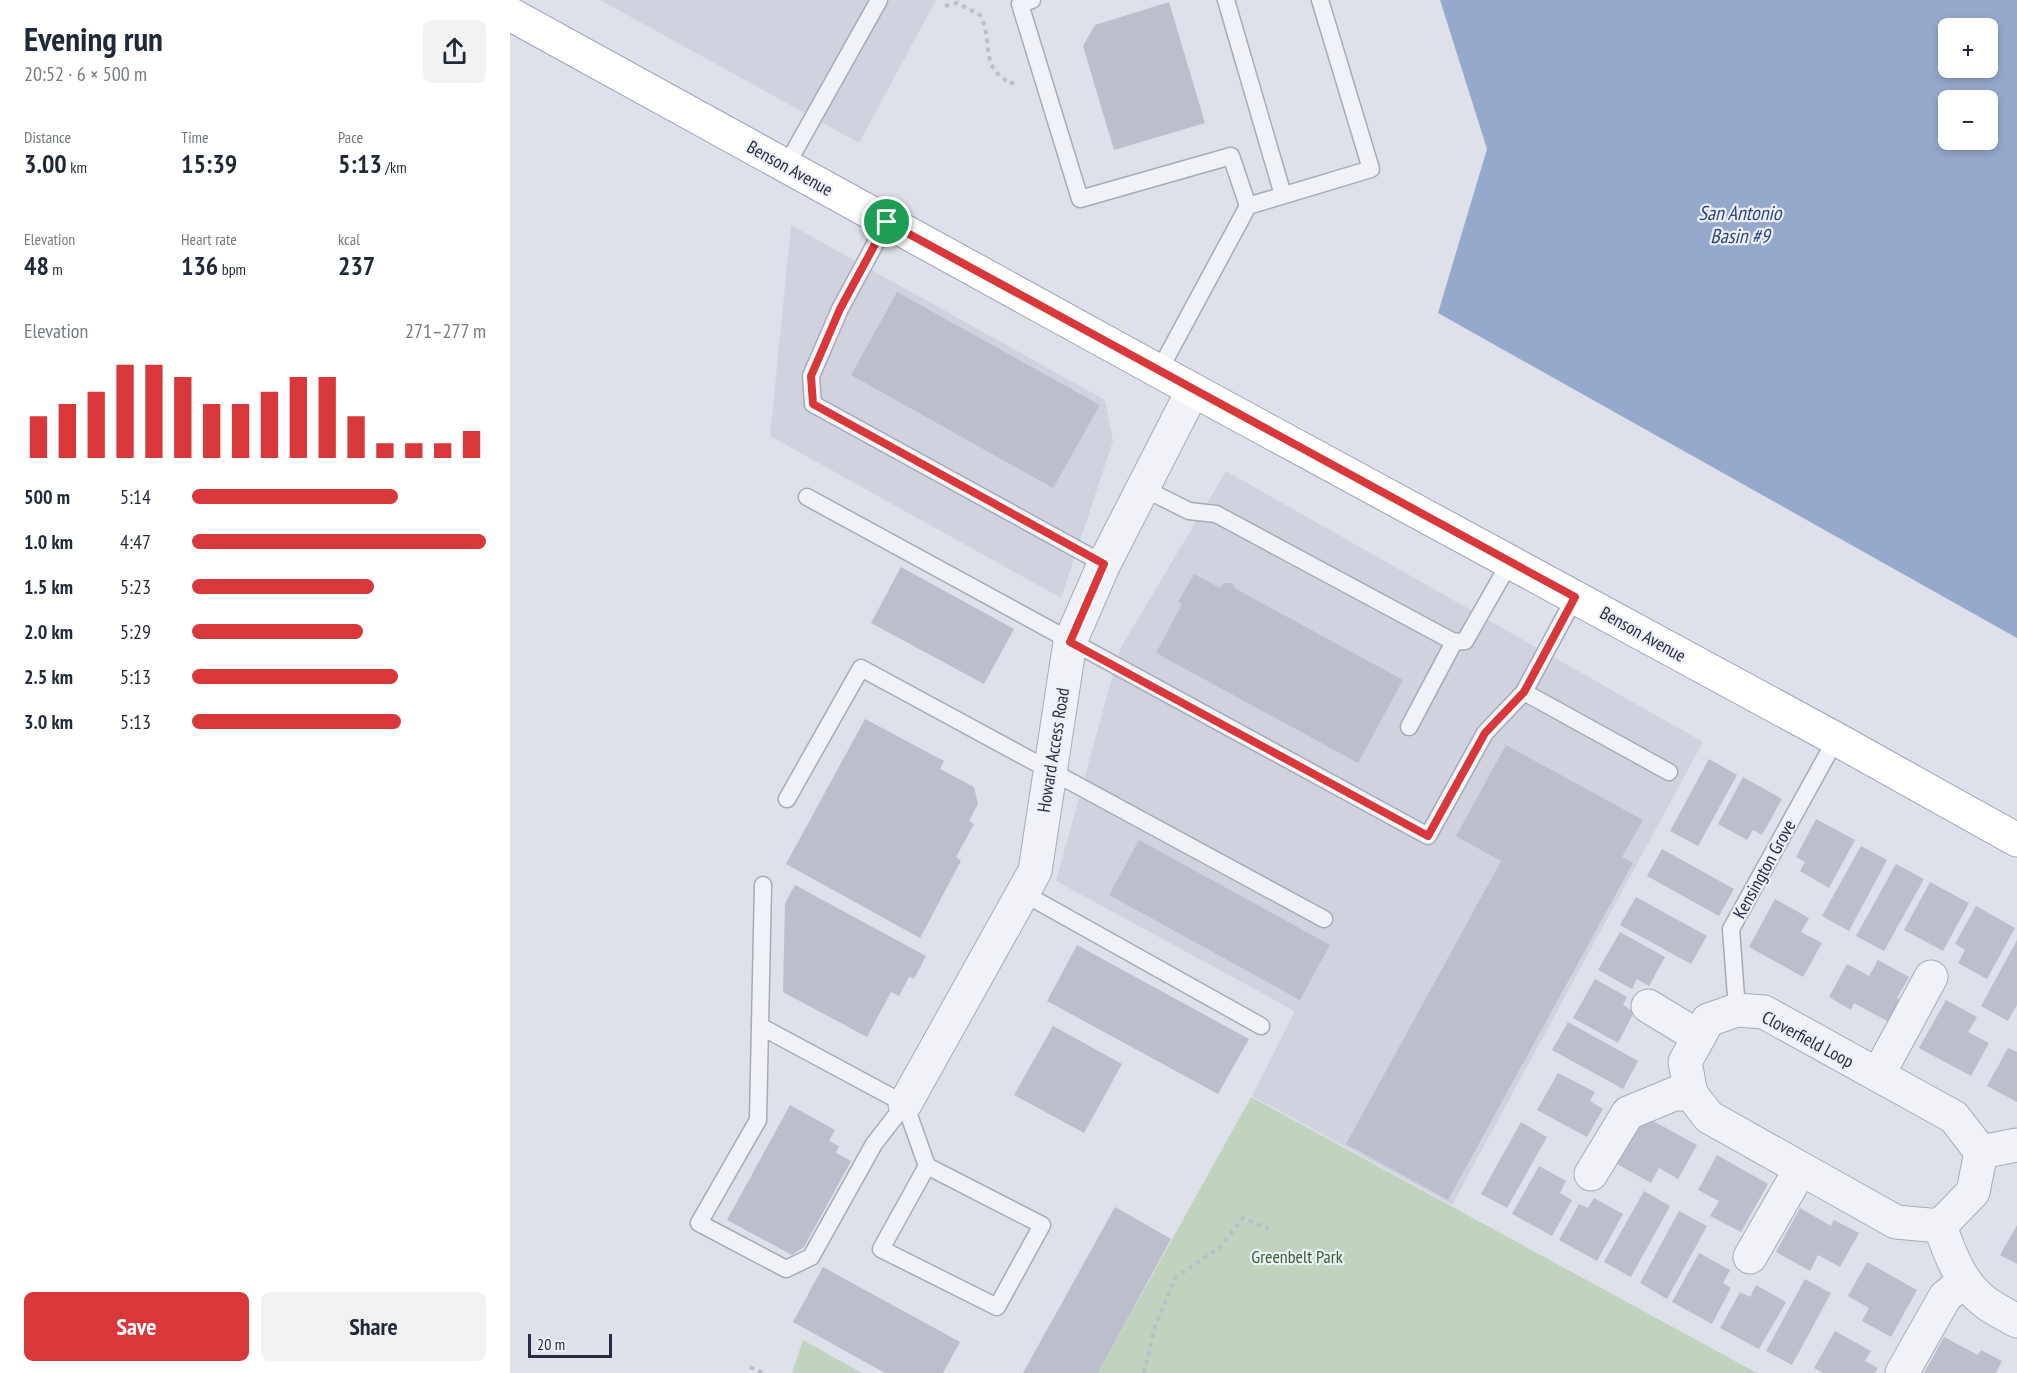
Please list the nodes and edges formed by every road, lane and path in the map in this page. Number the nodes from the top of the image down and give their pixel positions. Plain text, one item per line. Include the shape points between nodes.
1 (879, 0) edge
2 (1226, 0) edge
3 (1320, 0) edge
4 (1023, 1) edge
5 (945, 6) dead end
6 (510, 14) edge
7 (1018, 81) dead end
8 (786, 166) junction
9 (1283, 195) junction
10 (1248, 206) junction
11 (887, 222) junction
12 (1159, 371) junction
13 (1193, 390) junction
14 (1143, 488) junction
15 (807, 497) dead end
16 (1510, 562) junction
17 (1104, 564) junction
18 (1575, 597) junction
19 (1070, 642) junction
20 (1454, 642) junction
21 (1524, 692) junction
22 (1409, 727) dead end
23 (1836, 739) junction
24 (1050, 770) junction
25 (1670, 772) dead end
26 (787, 799) dead end
27 (2017, 840) edge
28 (763, 885) dead end
29 (1023, 893) junction
30 (1324, 919) dead end
31 (1931, 977) dead end
32 (1648, 1006) dead end
33 (1737, 1010) junction
34 (760, 1026) junction
35 (1261, 1026) dead end
36 (1699, 1037) junction
37 (1878, 1075) junction
38 (1691, 1095) junction
39 (905, 1104) junction
40 (2017, 1145) edge
41 (1981, 1152) junction
42 (927, 1166) junction
43 (1800, 1170) junction
44 (1591, 1174) dead end
45 (1940, 1226) junction
46 (1269, 1229) dead end
47 (1750, 1257) dead end
48 (1964, 1281) junction
49 (2017, 1321) edge
50 (750, 1367) dead end
51 (763, 1373) edge
52 (1144, 1373) edge
53 (1902, 1373) edge

1 - 8 lane
2 - 9 lane
3 - 9 lane via 1371,169
4 - 10 lane via 1020,4 1080,199 1231,156
5 - 7 path via 957,3 980,15 990,63 1010,84
6 - 8 main road, Benson Avenue
8 - 11 main road, Benson Avenue
9 - 10 lane
10 - 12 lane
11 - 12 main road, Benson Avenue
11 - 17 lane via 840,309 811,376 813,404
12 - 13 main road, Benson Avenue
13 - 14 street, Howard Access Road
13 - 16 main road, Benson Avenue
14 - 17 street, Howard Access Road
14 - 20 lane via 1188,512 1216,514
15 - 19 lane
16 - 18 main road, Benson Avenue
16 - 20 lane via 1465,641
17 - 19 street, Howard Access Road
18 - 21 lane
18 - 23 main road, Benson Avenue
19 - 21 lane via 1428,836 1485,733
19 - 24 street, Howard Access Road
20 - 22 lane
21 - 25 lane
23 - 27 main road, Benson Avenue
23 - 33 lane, Kensington Grove via 1731,929
24 - 26 lane via 861,668
24 - 29 street, Howard Access Road via 1035,871
24 - 30 lane
28 - 34 lane
29 - 35 lane
29 - 39 street, Howard Access Road
31 - 37 street
32 - 36 street
33 - 36 street, Cloverfield Loop via 1708,1020
33 - 37 street, Cloverfield Loop via 1764,1012
34 - 39 lane
34 - 39 lane via 758,1120 699,1223 786,1269 812,1257 874,1144
36 - 38 street, Cloverfield Loop via 1685,1062
37 - 41 street, Cloverfield Loop via 1954,1117
38 - 43 street, Cloverfield Loop via 1709,1118
38 - 44 street via 1674,1094 1628,1113
39 - 42 lane
40 - 41 street
41 - 45 street via 1973,1192
42 - 42 lane via 881,1249 996,1307 1042,1225
43 - 45 street, Cloverfield Loop via 1896,1222
43 - 47 street
45 - 48 street
46 - 52 path via 1243,1218 1220,1247 1176,1278 1155,1326
48 - 49 street via 1984,1302
48 - 53 street via 1945,1297
50 - 51 path

